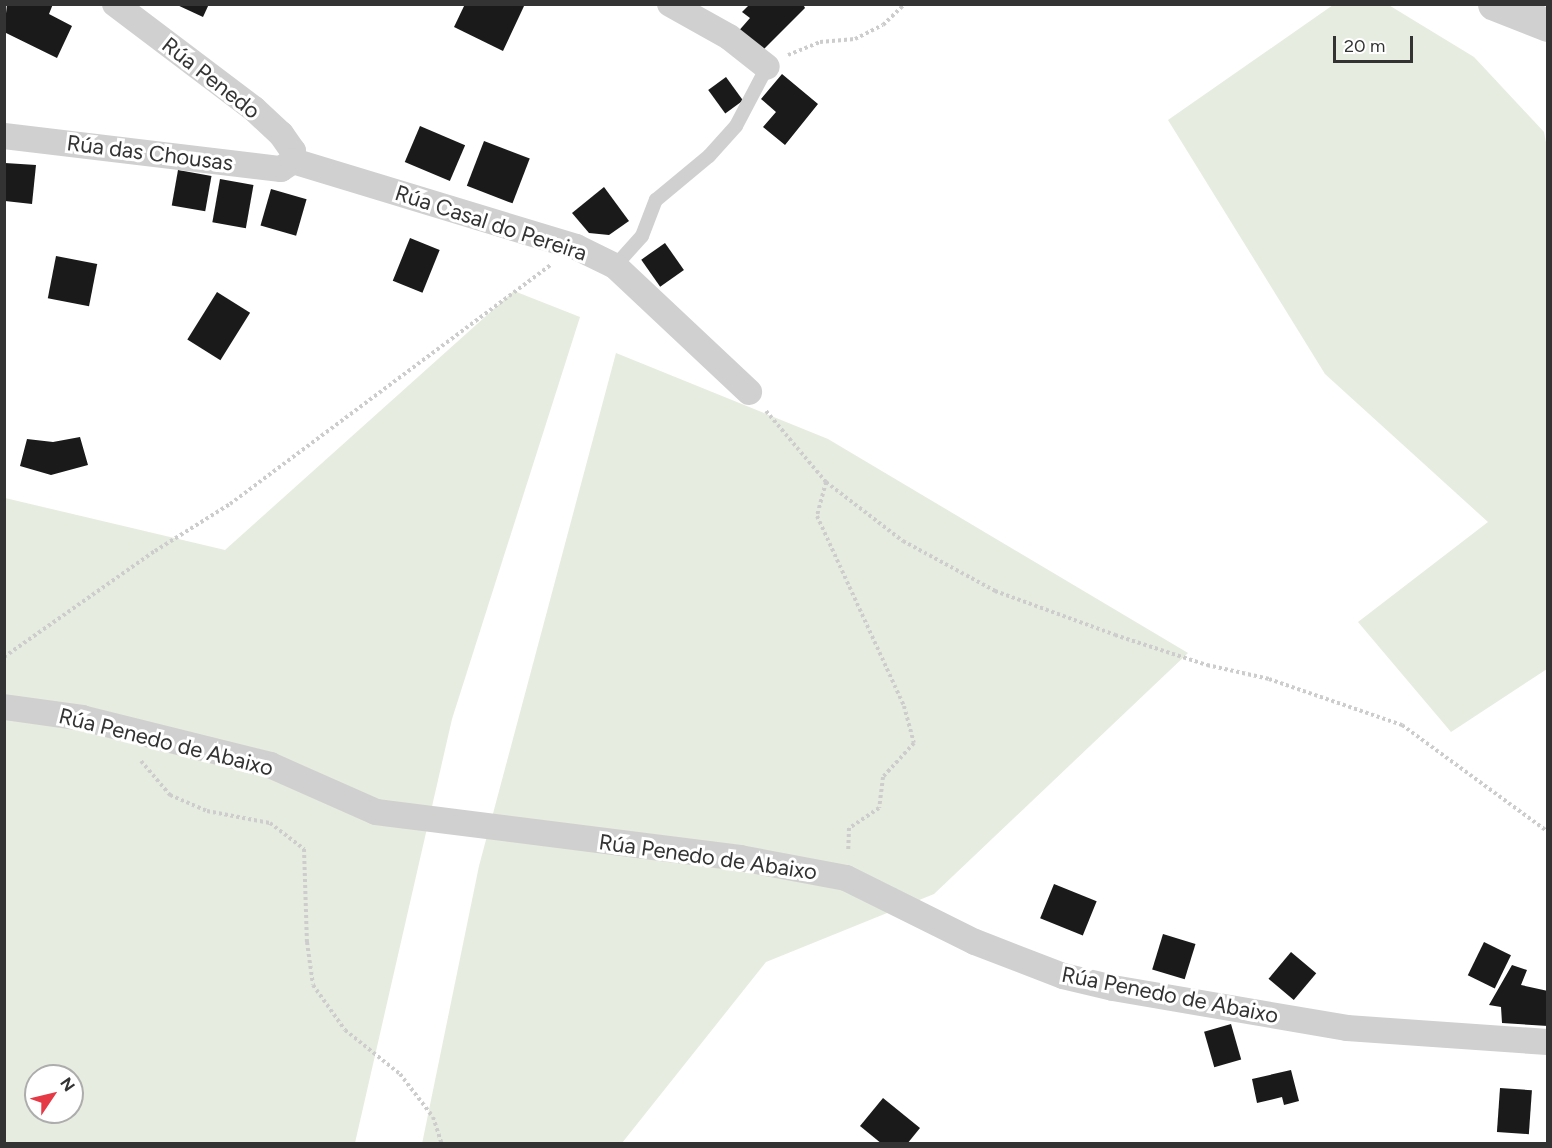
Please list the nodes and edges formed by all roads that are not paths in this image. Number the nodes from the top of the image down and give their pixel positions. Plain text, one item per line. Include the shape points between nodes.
1 (115, 4) edge
2 (670, 4) edge
3 (1494, 4) edge
4 (1548, 25) edge
5 (767, 67) joint
6 (4, 136) edge
7 (293, 161) junction
8 (615, 266) junction
9 (750, 392) road end
10 (4, 707) edge
11 (1548, 1042) edge

1 - 7 street, Rúa Penedo via 254,109 293,151
2 - 5 street via 729,37
3 - 4 street
5 - 8 lane via 736,126 709,156 656,200 642,236
6 - 7 street, Rúa das Chousas via 281,169
7 - 8 street, Rúa Casal do Pereira via 576,247
8 - 9 street, Rúa Casal do Pereira
10 - 11 street, Rúa Penedo de Abaixo via 82,718 270,765 376,812 797,866 846,878 975,942 1063,976 1113,988 1347,1028

